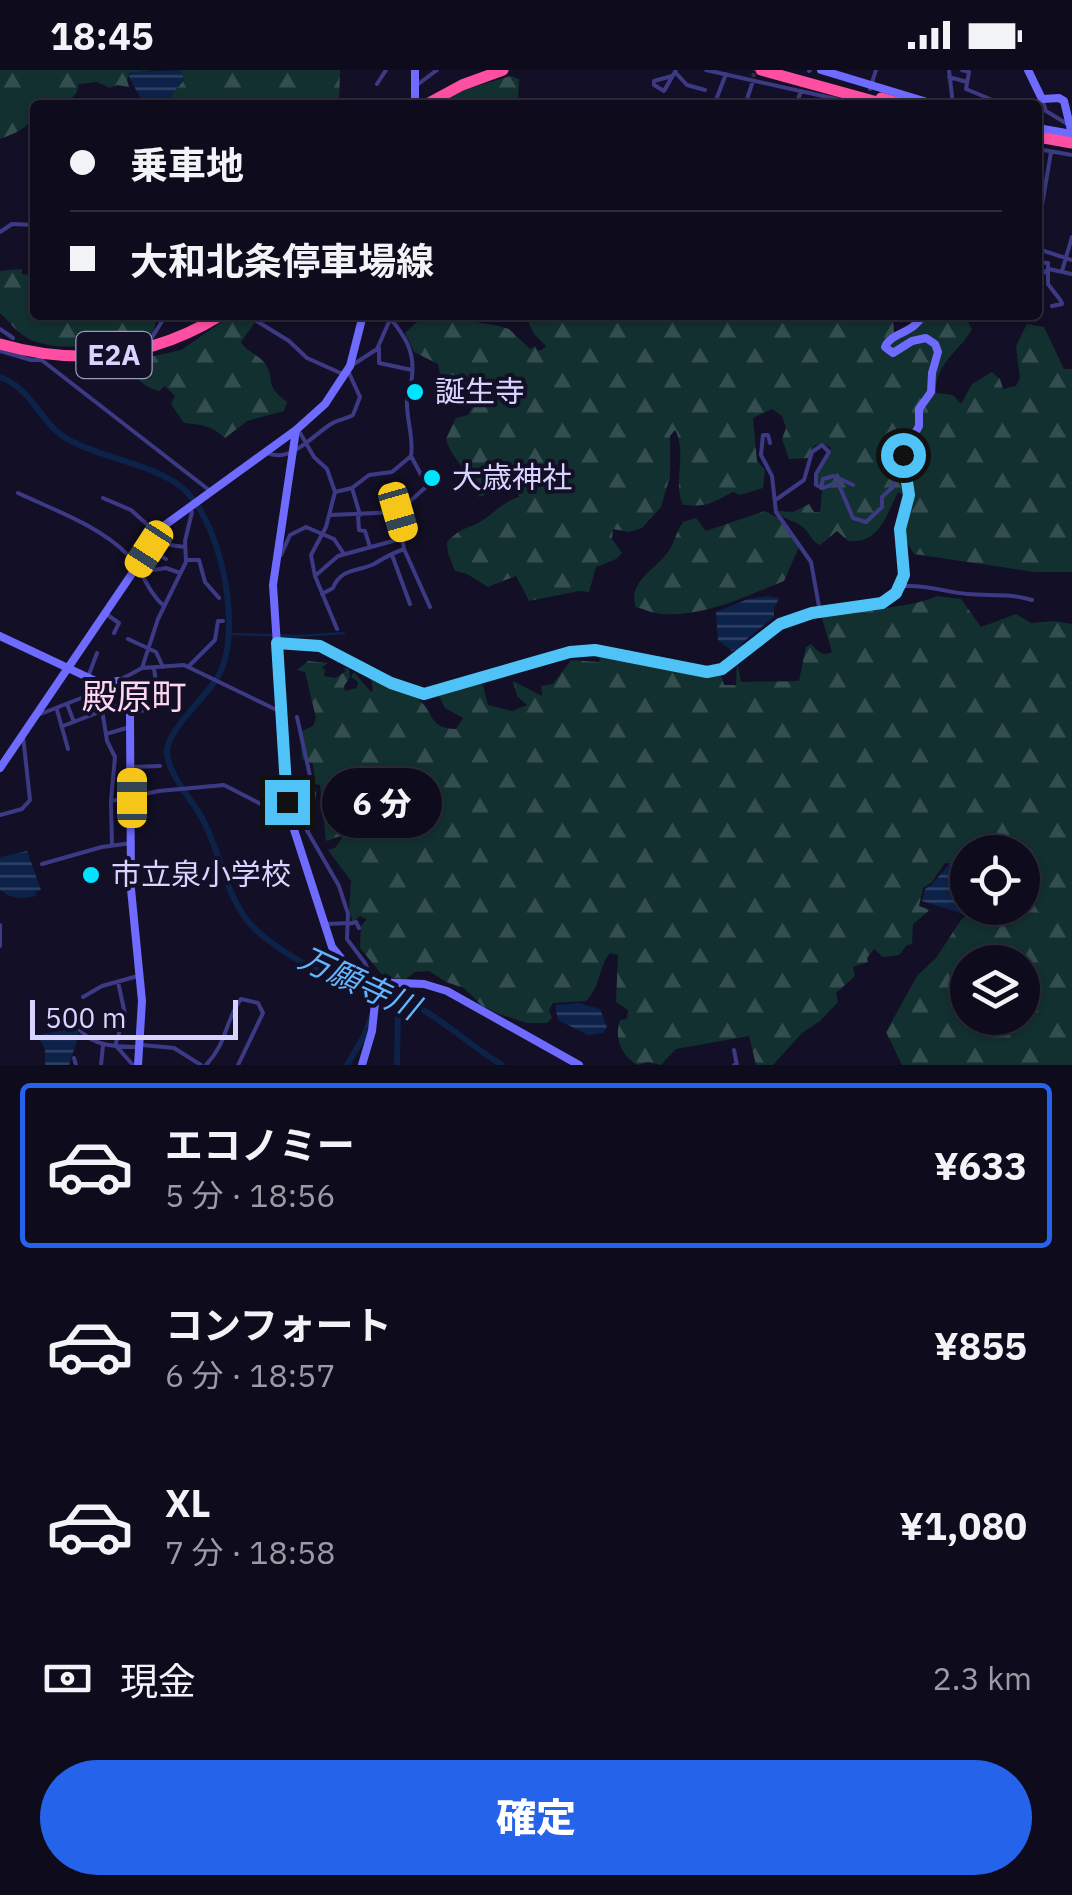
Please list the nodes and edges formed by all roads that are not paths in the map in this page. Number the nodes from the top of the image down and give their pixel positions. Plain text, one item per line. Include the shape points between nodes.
1 (386, 70) edge
2 (415, 70) edge
3 (437, 70) edge
4 (487, 70) edge
5 (503, 70) edge
6 (706, 70) edge
7 (780, 70) edge
8 (821, 70) edge
9 (876, 70) edge
10 (949, 70) edge
11 (962, 70) edge
12 (1028, 70) edge
13 (674, 73) edge
14 (726, 74) junction
15 (756, 75) edge
16 (949, 77) junction
17 (967, 82) junction
18 (377, 84) dead end
19 (415, 85) junction
20 (870, 88) junction
21 (668, 89) junction
22 (705, 90) dead end
23 (801, 90) junction
24 (679, 93) dead end
25 (1042, 99) junction
26 (417, 100) edge
27 (426, 100) edge
28 (428, 100) edge
29 (716, 100) edge
30 (747, 100) edge
31 (798, 100) edge
32 (844, 100) edge
33 (866, 100) edge
34 (888, 100) edge
35 (917, 100) edge
36 (952, 100) edge
37 (990, 100) edge
38 (1042, 130) edge
39 (1042, 139) edge
40 (1071, 143) edge
41 (1042, 151) edge
42 (1050, 152) junction
43 (1042, 203) edge
44 (30, 225) edge
45 (0, 232) edge
46 (1072, 237) edge
47 (1042, 250) edge
48 (1049, 253) junction
49 (1069, 259) edge
50 (1042, 262) edge
51 (1050, 270) junction
52 (1062, 271) junction
53 (1042, 274) edge
54 (1072, 274) edge
55 (1052, 306) dead end
56 (163, 320) edge
57 (202, 320) edge
58 (210, 320) edge
59 (256, 320) edge
60 (362, 320) edge
61 (389, 320) edge
62 (394, 320) edge
63 (920, 320) edge
64 (0, 328) edge
65 (152, 338) dead end
66 (3, 343) edge
67 (378, 346) junction
68 (348, 370) junction
69 (412, 370) junction
70 (296, 430) junction
71 (307, 444) junction
72 (770, 444) dead end
73 (292, 451) junction
74 (264, 452) junction
75 (411, 456) junction
76 (904, 464) junction
77 (853, 485) dead end
78 (352, 488) junction
79 (821, 488) junction
80 (210, 490) junction
81 (335, 492) junction
82 (18, 493) dead end
83 (103, 498) dead end
84 (777, 499) junction
85 (191, 509) junction
86 (398, 512) junction
87 (330, 515) junction
88 (359, 515) junction
89 (323, 533) junction
90 (158, 536) junction
91 (404, 538) junction
92 (378, 545) junction
93 (185, 547) junction
94 (370, 548) junction
95 (149, 549) junction
96 (404, 549) junction
97 (344, 554) junction
98 (392, 554) junction
99 (383, 558) junction
100 (166, 559) dead end
101 (186, 560) junction
102 (275, 561) junction
103 (138, 570) junction
104 (180, 573) junction
105 (315, 576) junction
106 (902, 586) junction
107 (322, 594) junction
108 (218, 598) dead end
109 (1032, 600) dead end
110 (410, 604) dead end
111 (164, 606) junction
112 (430, 607) dead end
113 (820, 612) junction
114 (106, 614) junction
115 (223, 621) dead end
116 (338, 629) dead end
117 (114, 633) dead end
118 (0, 636) edge
119 (276, 636) junction
120 (128, 639) dead end
121 (147, 648) junction
122 (97, 654) dead end
123 (190, 666) junction
124 (70, 667) junction
125 (164, 667) junction
126 (142, 668) junction
127 (154, 669) junction
128 (88, 677) junction
129 (118, 680) junction
130 (102, 688) junction
131 (67, 704) junction
132 (128, 704) junction
133 (56, 709) junction
134 (102, 710) junction
135 (281, 712) junction
136 (130, 714) junction
137 (38, 715) junction
138 (296, 717) dead end
139 (74, 722) junction
140 (63, 726) junction
141 (130, 727) junction
142 (106, 734) junction
143 (23, 736) junction
144 (68, 748) dead end
145 (160, 766) dead end
146 (132, 767) junction
147 (0, 768) edge
148 (132, 798) junction
149 (111, 801) junction
150 (0, 815) edge
151 (290, 819) junction
152 (309, 834) junction
153 (298, 842) junction
154 (132, 843) junction
155 (112, 846) junction
156 (42, 864) dead end
157 (348, 923) junction
158 (323, 924) junction
159 (0, 926) edge
160 (359, 928) dead end
161 (349, 942) junction
162 (0, 946) edge
163 (332, 948) junction
164 (139, 976) junction
165 (118, 982) junction
166 (375, 988) junction
167 (82, 997) dead end
168 (80, 1030) dead end
169 (103, 1045) junction
170 (139, 1046) junction
171 (116, 1047) junction
172 (734, 1050) dead end
173 (74, 1058) dead end
174 (76, 1065) edge
175 (101, 1065) edge
176 (135, 1065) edge
177 (202, 1065) edge
178 (238, 1065) edge
179 (362, 1065) edge
180 (579, 1065) edge
181 (734, 1065) edge

1 - 18 street
2 - 19 street
3 - 19 street
4 - 27 highway
5 - 28 highway
6 - 14 street
7 - 34 highway
8 - 20 street
9 - 20 street
10 - 16 street
11 - 17 street via 969,72
12 - 25 street
13 - 21 street
13 - 21 street via 654,81
13 - 22 street
14 - 15 street
14 - 29 street
15 - 23 street
15 - 30 street
15 - 33 highway
16 - 17 street
16 - 36 street
17 - 37 street via 966,90
19 - 26 street
20 - 35 street
21 - 24 street
23 - 31 street
23 - 32 street
25 - 40 street
25 - 40 street via 1062,98
38 - 40 street
39 - 40 highway
40 - 42 street
41 - 42 street
42 - 43 street
44 - 45 street
46 - 49 street
47 - 48 street
48 - 49 street
48 - 51 street
49 - 52 street
50 - 51 street
51 - 52 street
51 - 53 street
51 - 55 street via 1048,284 1062,304
52 - 54 street
56 - 65 street
57 - 66 highway, E2A via 160,340 110,350
58 - 66 highway, E2A via 160,344 112,355 60,356
59 - 68 street via 306,358
60 - 68 street
61 - 67 street
62 - 69 street via 410,345
63 - 76 street via 885,347 893,353 926,338 938,352
64 - 66 street
66 - 80 street via 41,359
67 - 68 street
67 - 69 street via 380,364
68 - 70 street
68 - 71 street via 360,397 357,410
69 - 75 street
70 - 71 street
70 - 73 street
70 - 74 street
71 - 73 street
71 - 81 street
72 - 84 street via 763,435 761,455
73 - 74 street
73 - 102 street
74 - 80 street
75 - 78 street via 392,472 370,475
75 - 86 street via 427,486
76 - 79 street via 882,507 866,522 853,518 839,485
76 - 106 street via 909,495 900,529
77 - 79 street via 834,476
78 - 81 street
78 - 88 street
79 - 84 street via 816,474 829,452 822,445 812,452 804,480
80 - 85 street
81 - 87 street
82 - 103 street via 100,535 127,553
83 - 90 street via 131,510
84 - 113 street via 778,516 811,562
85 - 90 street via 172,517
85 - 93 street
86 - 88 street
86 - 91 street
87 - 88 street
87 - 89 street
88 - 94 street via 358,529
89 - 97 street
89 - 102 street via 300,528
89 - 105 street via 312,556
90 - 93 street
90 - 95 street
91 - 92 street
91 - 96 street
92 - 94 street
92 - 99 street
93 - 101 street
94 - 97 street
95 - 100 street
95 - 103 street
96 - 98 street
96 - 112 street
97 - 105 street
98 - 99 street
98 - 110 street
99 - 107 street via 351,568
101 - 104 street
101 - 108 street via 199,560
102 - 119 street
103 - 104 street
103 - 111 street
103 - 114 street
104 - 111 street
105 - 107 street
106 - 109 street
106 - 113 street via 882,603
107 - 116 street
111 - 121 street
113 - 119 street via 780,624 722,669 570,652 424,694 320,646
114 - 117 street via 119,622
114 - 124 street
115 - 123 street via 213,644
118 - 124 street
119 - 135 street
120 - 121 street
121 - 125 street
121 - 126 street
122 - 128 street
123 - 125 street
123 - 135 street
124 - 128 street
124 - 137 street
125 - 127 street
126 - 127 street
126 - 129 street
127 - 136 street via 160,706
128 - 130 street
129 - 130 street
129 - 132 street
130 - 131 street
130 - 134 street
131 - 133 street
131 - 139 street
132 - 134 street
132 - 136 street
133 - 137 street
133 - 140 street
134 - 139 street
134 - 142 street
135 - 151 street
136 - 141 street
137 - 143 street
138 - 152 street via 314,794
139 - 140 street
140 - 144 street
141 - 142 street
141 - 146 street
142 - 149 street via 115,756
143 - 147 street
143 - 150 street via 30,800
145 - 146 street
146 - 148 street
148 - 149 street
148 - 151 street via 224,785
148 - 154 street
149 - 155 street
151 - 152 street
151 - 153 street
152 - 153 street
152 - 157 street via 339,886
153 - 158 street
154 - 155 street
154 - 164 street
155 - 156 street
157 - 158 street
157 - 160 street
157 - 161 street
158 - 163 street
159 - 162 street
161 - 163 street
161 - 166 street
163 - 166 street
164 - 165 street
164 - 170 street
165 - 167 street
165 - 171 street via 125,1014
166 - 179 street
166 - 180 street via 424,984 446,990
168 - 169 street
169 - 171 street
169 - 175 street
170 - 171 street
170 - 176 street
170 - 177 street via 174,1048
171 - 176 street
172 - 181 street
173 - 174 street
177 - 178 street via 224,1042 241,999 258,1003 262,1014

